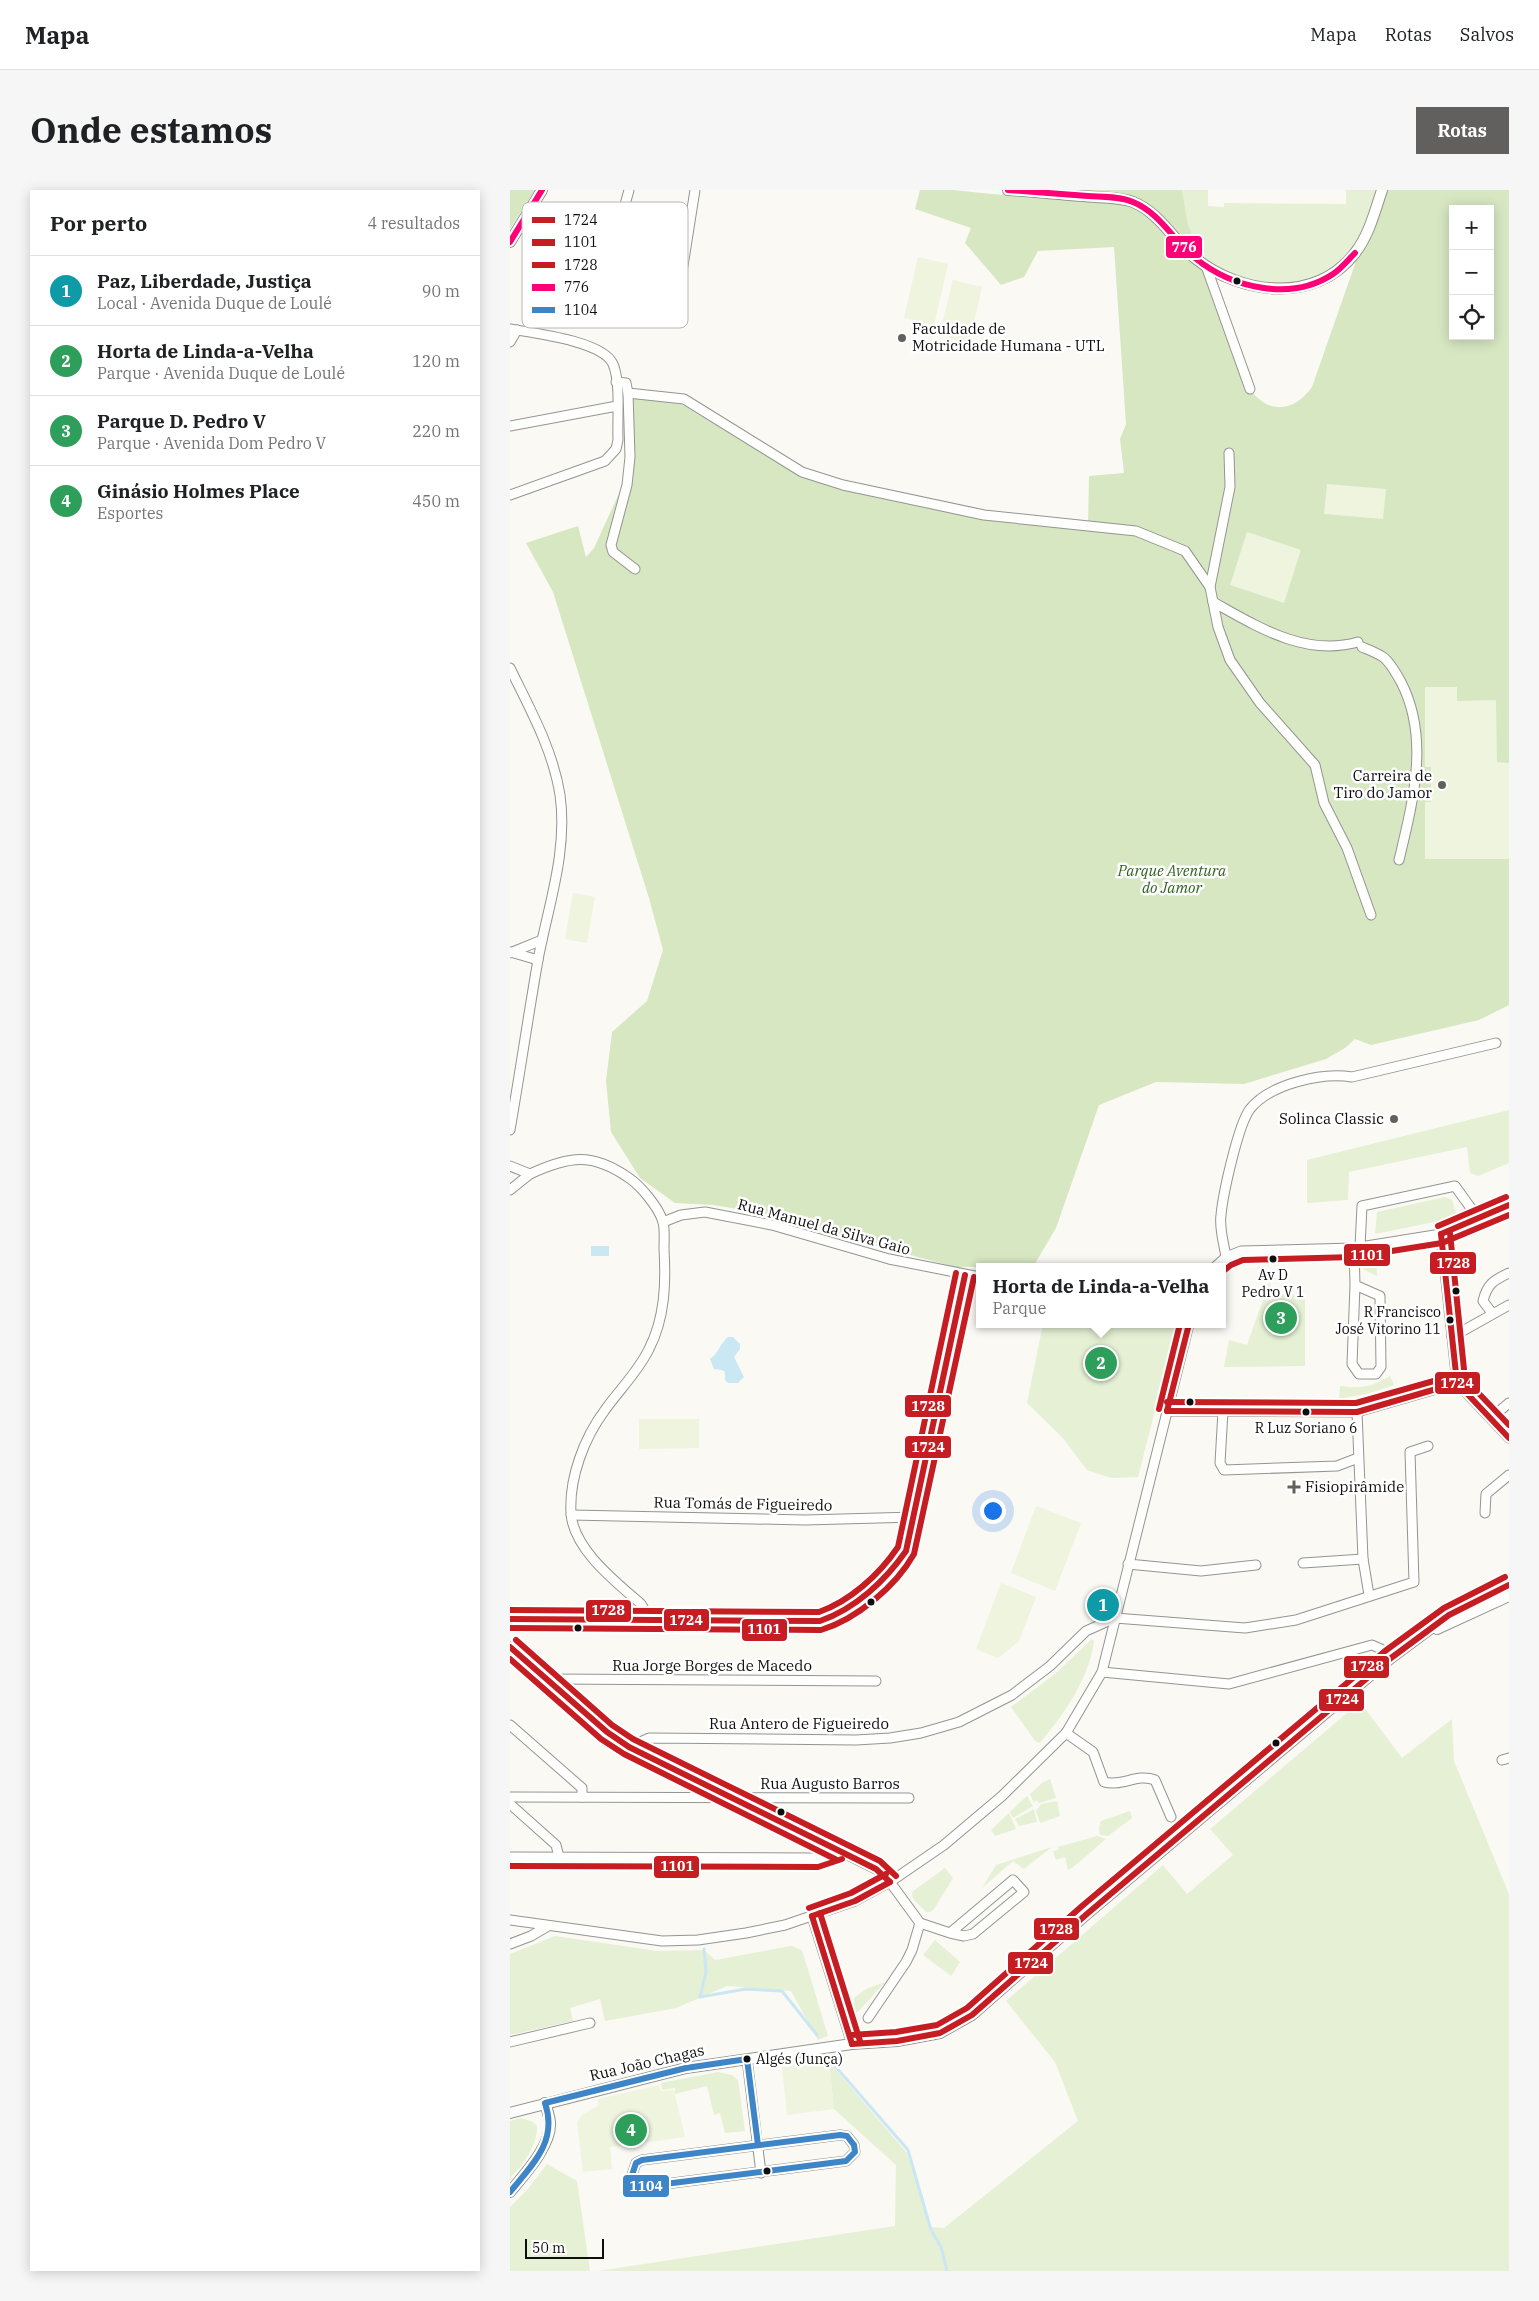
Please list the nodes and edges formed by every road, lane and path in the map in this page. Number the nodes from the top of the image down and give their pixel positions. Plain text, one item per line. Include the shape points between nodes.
1 (542, 190) edge
2 (696, 190) edge
3 (1008, 190) edge
4 (1382, 190) edge
5 (535, 202) edge
6 (522, 222) edge
7 (688, 238) edge
8 (510, 242) edge
9 (1206, 266) junction
10 (514, 329) edge
11 (510, 342) edge
12 (616, 382) junction
13 (1250, 389) dead end
14 (628, 393) junction
15 (617, 406) junction
16 (510, 426) edge
17 (1229, 453) dead end
18 (510, 495) edge
19 (635, 569) dead end
20 (1210, 587) junction
21 (1213, 602) junction
22 (510, 668) edge
23 (1399, 860) dead end
24 (1371, 915) dead end
25 (542, 940) junction
26 (511, 952) edge
27 (538, 960) junction
28 (1496, 1043) dead end
29 (510, 1130) edge
30 (510, 1166) edge
31 (530, 1174) junction
32 (510, 1190) edge
33 (1509, 1205) edge
34 (1478, 1218) junction
35 (663, 1222) junction
36 (1441, 1234) junction
37 (1357, 1248) junction
38 (1226, 1257) junction
39 (1219, 1263) edge
40 (1509, 1272) edge
41 (964, 1275) junction
42 (976, 1276) edge
43 (1355, 1285) junction
44 (1509, 1305) edge
45 (1492, 1313) junction
46 (1189, 1328) edge
47 (1452, 1337) junction
48 (1458, 1384) junction
49 (1509, 1403) edge
50 (1167, 1411) junction
51 (1223, 1411) junction
52 (1357, 1412) junction
53 (1491, 1418) junction
54 (1509, 1438) edge
55 (1428, 1446) dead end
56 (1358, 1458) junction
57 (1509, 1475) edge
58 (1485, 1513) dead end
59 (571, 1515) junction
60 (915, 1517) junction
61 (1363, 1559) junction
62 (1303, 1563) dead end
63 (1128, 1564) junction
64 (1256, 1565) dead end
65 (1509, 1585) edge
66 (1369, 1596) junction
67 (1509, 1596) edge
68 (1115, 1618) junction
69 (510, 1619) edge
70 (647, 1620) junction
71 (1427, 1633) junction
72 (510, 1647) edge
73 (1391, 1658) junction
74 (1102, 1672) junction
75 (547, 1680) junction
76 (876, 1681) dead end
77 (510, 1725) edge
78 (1066, 1733) junction
79 (629, 1746) junction
80 (510, 1797) edge
81 (582, 1797) junction
82 (732, 1797) junction
83 (909, 1798) dead end
84 (510, 1804) edge
85 (1171, 1817) dead end
86 (840, 1851) junction
87 (510, 1857) edge
88 (559, 1857) junction
89 (890, 1882) junction
90 (812, 1916) junction
91 (510, 1920) edge
92 (920, 1923) junction
93 (548, 1926) junction
94 (950, 1933) junction
95 (510, 1944) edge
96 (868, 2018) dead end
97 (590, 2023) dead end
98 (510, 2042) edge
99 (852, 2044) junction
100 (747, 2059) junction
101 (545, 2103) junction
102 (510, 2113) edge
103 (758, 2145) junction
104 (761, 2173) junction
105 (510, 2192) edge

1 - 5 street
2 - 7 street
3 - 9 street via 1131,201 1151,211 1193,257
4 - 9 street via 1373,220 1355,253 1333,274 1317,282 1284,290 1265,289 1234,280
6 - 8 street
9 - 13 street
10 - 11 street
10 - 12 street via 596,348 610,359
12 - 14 street via 626,383
12 - 15 street
14 - 19 street via 629,466 612,545 614,552
14 - 20 street via 684,398 802,472 843,485 984,515 1136,530 1185,551
15 - 16 street
15 - 18 street via 616,449 605,461
17 - 20 street via 1230,487
20 - 21 street
21 - 23 street via 1288,640 1330,647 1360,645 1383,657 1396,673 1406,691 1417,737 1417,770
21 - 24 street via 1230,660 1260,703 1315,765 1324,803 1347,848
22 - 25 street via 549,752 560,796 560,855
25 - 26 street
25 - 27 street
26 - 27 street
27 - 29 street
28 - 38 street via 1352,1076 1335,1074 1305,1079 1268,1094 1250,1110 1233,1160 1220,1216
30 - 31 street
31 - 32 street
31 - 35 street via 574,1158 605,1163 637,1183
33 - 34 street
34 - 36 street
34 - 37 street via 1455,1186 1362,1206
35 - 41 street, Rua Manuel da Silva Gaio via 681,1215 704,1212 772,1225 889,1259
35 - 59 street via 665,1284 659,1321 644,1359 605,1409 587,1440 573,1484
36 - 37 street
36 - 47 street
37 - 38 street via 1241,1251
37 - 43 street
38 - 39 street
40 - 45 street via 1493,1280 1486,1290 1484,1301
41 - 42 street, Rua Manuel da Silva Gaio
41 - 60 street
43 - 43 street via 1352,1364 1359,1374 1376,1374 1381,1367 1380,1296
44 - 45 street
45 - 47 street
46 - 50 street
47 - 48 street
48 - 52 street
48 - 53 street
49 - 53 street
50 - 51 street
50 - 63 street
51 - 52 street
51 - 56 street via 1220,1463 1224,1470 1337,1466
52 - 56 street
53 - 54 street
55 - 66 street via 1410,1452 1414,1582
56 - 61 street
57 - 58 street via 1486,1494
59 - 60 street, Rua Tomás de Figueiredo via 805,1520
59 - 70 street via 580,1539 594,1560 641,1604
60 - 70 street via 900,1562 834,1617 820,1621
61 - 62 street
61 - 66 street
63 - 64 street via 1201,1571
63 - 68 street
65 - 71 street, Rua João Chagas via 1449,1615
66 - 68 street via 1296,1620 1245,1628
67 - 71 street, Rua João Chagas
68 - 74 street
68 - 79 street, Rua Antero de Figueiredo via 1086,1631 1050,1666 1012,1695 959,1722 921,1733 865,1740 649,1738
69 - 70 street
71 - 73 street, Rua João Chagas
72 - 75 street
73 - 74 street via 1372,1645 1229,1684
73 - 99 street, Rua João Chagas via 972,2015 940,2033 897,2041
74 - 78 street
75 - 76 street, Rua Jorge Borges de Macedo
75 - 79 street
77 - 81 street via 582,1788
78 - 85 street via 1093,1752 1104,1782 1114,1785 1145,1776 1155,1780
78 - 89 street via 1002,1796 944,1845
79 - 82 street
80 - 81 street, Rua Augusto Barros
81 - 82 street, Rua Augusto Barros
82 - 83 street, Rua Augusto Barros
82 - 86 street
84 - 88 street via 556,1845
86 - 88 street via 818,1858
86 - 89 street via 876,1869
87 - 88 street
89 - 90 street via 854,1901
89 - 92 street
90 - 93 street via 746,1934 698,1940 662,1941
90 - 99 street
91 - 93 street
92 - 94 street
92 - 96 street via 906,1962
93 - 95 street
94 - 94 street via 973,1934 1024,1892 1013,1880
97 - 98 street
99 - 100 street, Rua João Chagas
100 - 101 street, Rua João Chagas via 686,2068
100 - 103 street
101 - 102 street, Rua João Chagas
101 - 105 street via 550,2122 546,2140 533,2164
103 - 104 street
103 - 104 street via 840,2135 848,2136 854,2145 854,2152 846,2162
103 - 104 street via 642,2160 636,2163 632,2175 636,2185 644,2187

